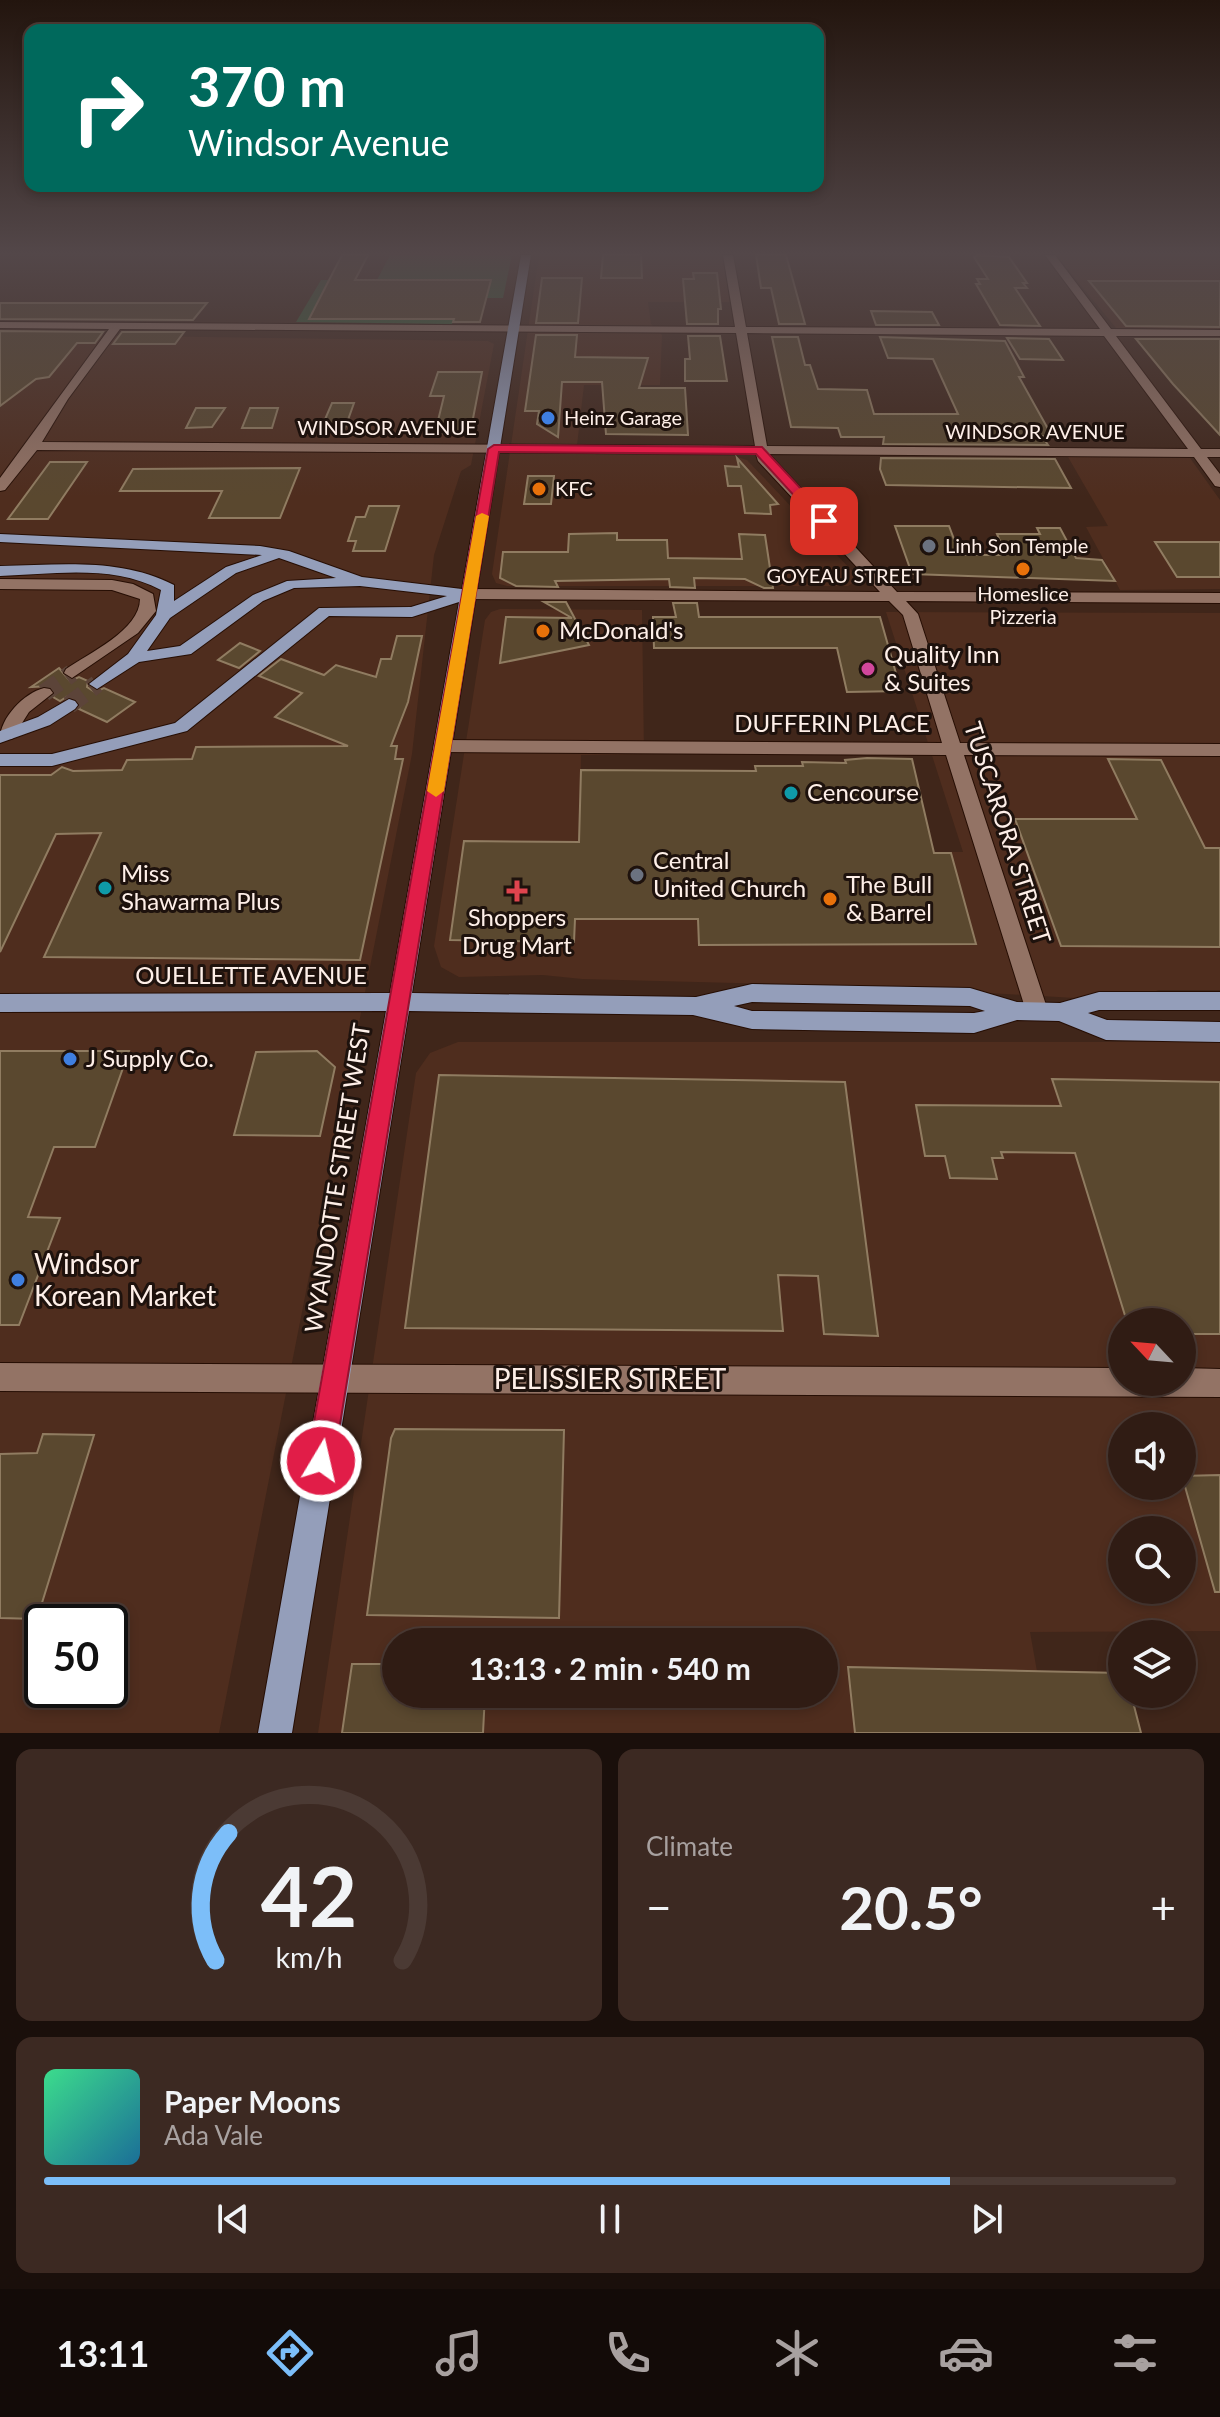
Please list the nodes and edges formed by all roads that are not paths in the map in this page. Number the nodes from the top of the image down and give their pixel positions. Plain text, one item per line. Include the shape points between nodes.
1 (110, 336) edge
2 (513, 336) edge
3 (742, 336) edge
4 (1111, 336) edge
5 (33, 446) junction
6 (494, 449) junction
7 (762, 450) junction
8 (1197, 453) junction
9 (1220, 453) edge
10 (1220, 483) edge
11 (0, 487) edge
12 (0, 538) edge
13 (284, 554) junction
14 (0, 571) edge
15 (360, 581) junction
16 (0, 584) edge
17 (469, 594) junction
18 (893, 596) junction
19 (1220, 598) edge
20 (164, 615) junction
21 (134, 658) junction
22 (72, 673) tunnel mouth
23 (97, 684) tunnel mouth
24 (44, 693) tunnel mouth
25 (69, 705) tunnel mouth
26 (3, 736) edge
27 (444, 746) junction
28 (952, 748) junction
29 (1220, 750) edge
30 (0, 760) edge
31 (1220, 1001) edge
32 (398, 1002) junction
33 (0, 1003) edge
34 (1038, 1011) junction
35 (1220, 1032) edge
36 (0, 1377) edge
37 (335, 1378) junction
38 (1220, 1383) edge
39 (275, 1733) edge

1 - 5 street
2 - 6 main road, WYANDOTTE STREET WEST
3 - 7 street, TUSCARORA STREET
4 - 8 street
5 - 6 street, WINDSOR AVENUE
5 - 11 street
6 - 7 street, WINDSOR AVENUE
6 - 17 main road, WYANDOTTE STREET WEST
7 - 8 street, WINDSOR AVENUE
7 - 18 street, TUSCARORA STREET via 763,458
8 - 9 street, WINDSOR AVENUE
8 - 10 street
12 - 13 main road
13 - 15 main road
13 - 20 main road via 247,562
14 - 20 main road via 125,571 152,576 169,588
15 - 17 main road
15 - 21 main road via 275,589 185,650
16 - 22 street via 112,585 148,597 148,611 132,630
17 - 18 street, GOYEAU STREET
17 - 27 main road, WYANDOTTE STREET WEST
17 - 30 main road via 412,612 325,611 181,727 52,760
18 - 19 street, GOYEAU STREET
18 - 28 street, TUSCARORA STREET via 910,614
20 - 21 main road
21 - 23 main road
24 - 26 street via 23,708
25 - 26 main road
27 - 28 street, DUFFERIN PLACE
27 - 32 main road, WYANDOTTE STREET WEST
28 - 29 street, DUFFERIN PLACE
28 - 34 street, TUSCARORA STREET
31 - 34 main road, OUELLETTE AVENUE via 1099,1001
32 - 33 main road, OUELLETTE AVENUE
32 - 34 main road, OUELLETTE AVENUE via 693,1006 752,1020 974,1023
32 - 37 main road, WYANDOTTE STREET WEST
34 - 35 main road via 1106,1030
36 - 37 street, PELISSIER STREET
37 - 38 street, PELISSIER STREET
37 - 39 main road, WYANDOTTE STREET WEST

